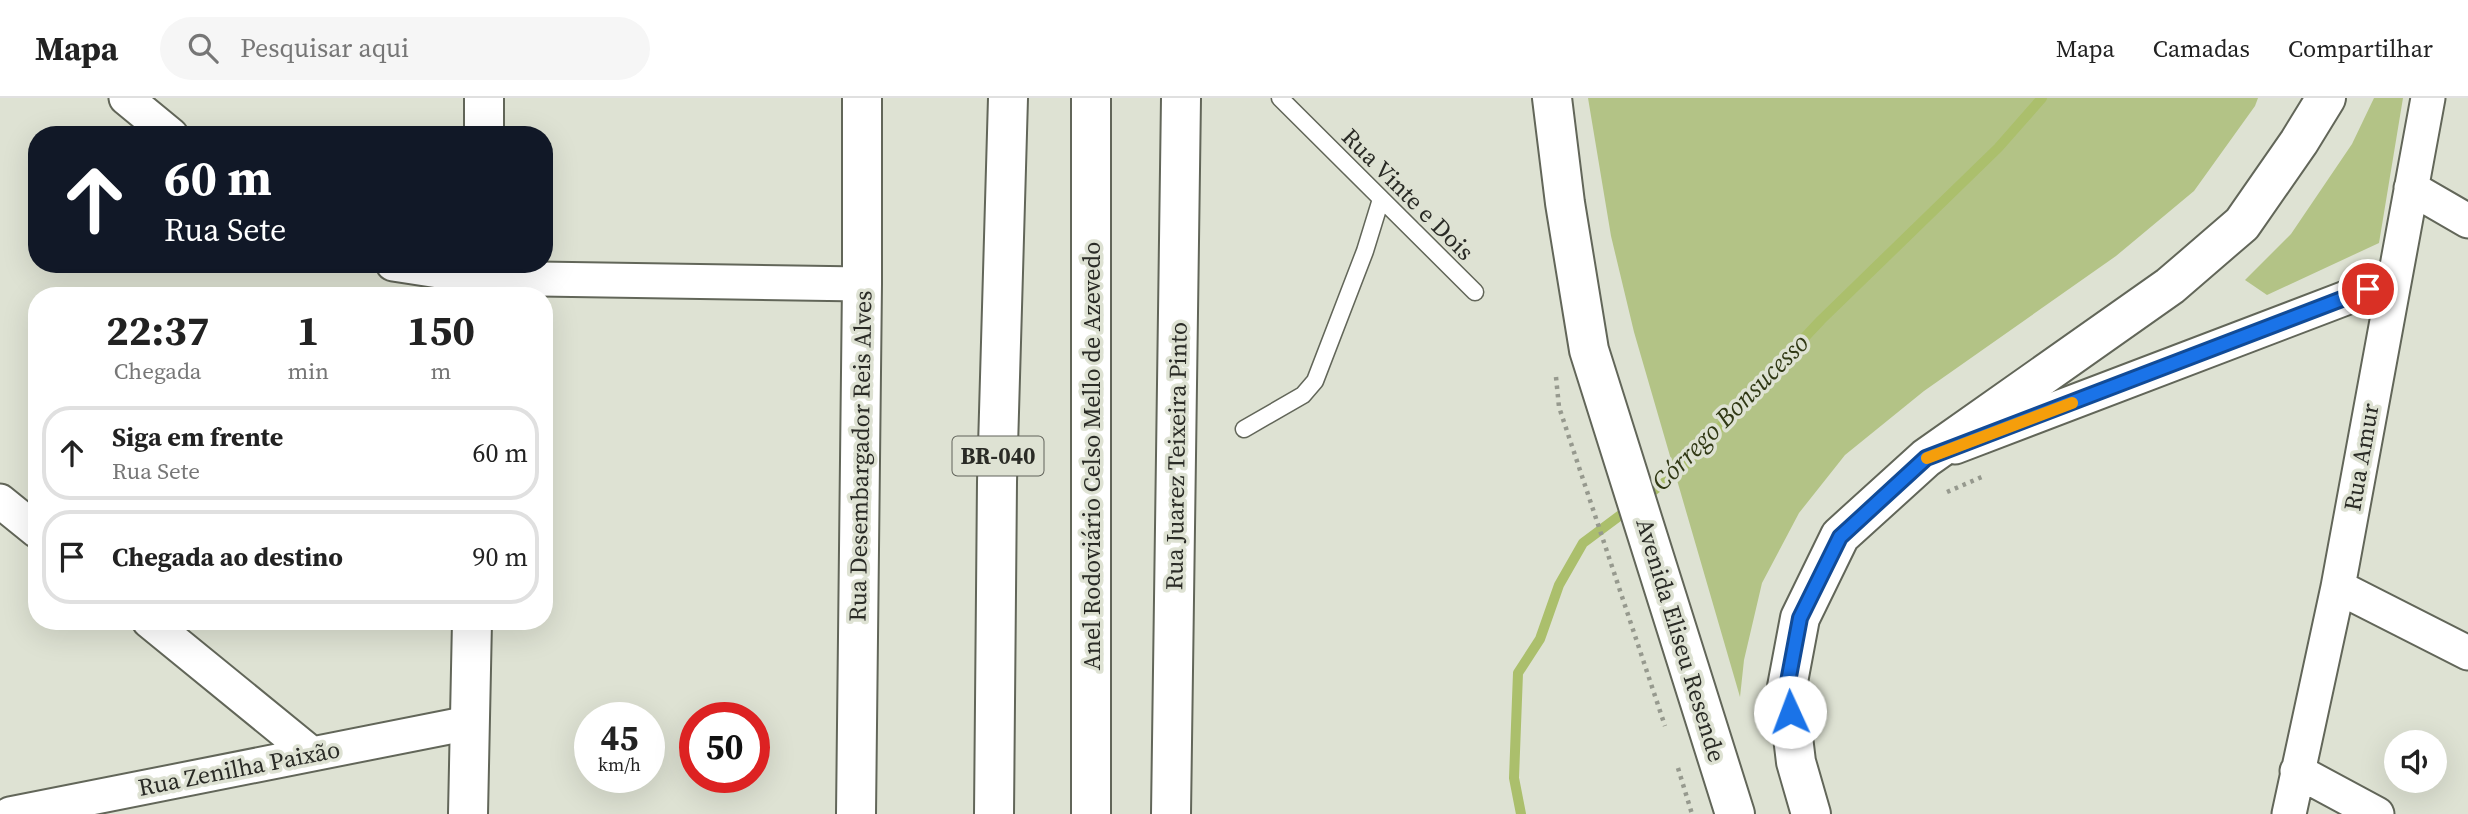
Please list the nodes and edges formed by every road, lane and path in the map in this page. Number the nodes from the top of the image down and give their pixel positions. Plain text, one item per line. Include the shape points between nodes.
1 (126, 98) edge
2 (484, 98) edge
3 (862, 98) edge
4 (1008, 98) edge
5 (1091, 98) edge
6 (1181, 98) edge
7 (1280, 98) edge
8 (1552, 98) edge
9 (2326, 98) edge
10 (2428, 98) edge
11 (160, 126) edge
12 (484, 126) edge
13 (2411, 188) junction
14 (1381, 199) junction
15 (2468, 221) edge
16 (448, 273) edge
17 (484, 279) edge
18 (2393, 279) junction
19 (862, 284) junction
20 (1475, 292) dead end
21 (1244, 429) dead end
22 (1926, 458) junction
23 (0, 501) edge
24 (28, 523) edge
25 (2338, 587) junction
26 (160, 630) edge
27 (472, 630) edge
28 (2468, 653) edge
29 (469, 723) junction
30 (312, 754) junction
31 (2297, 771) junction
32 (10, 814) edge
33 (468, 814) edge
34 (856, 814) edge
35 (994, 814) edge
36 (1091, 814) edge
37 (1171, 814) edge
38 (1735, 814) edge
39 (1811, 814) edge
40 (2289, 814) edge
41 (2377, 814) edge

1 - 11 street
2 - 12 main road
3 - 19 main road, Rua Desembargador Reis Alves
4 - 35 main road, BR-040
5 - 36 main road, Anel Rodoviário Celso Mello de Azevedo
6 - 37 main road, Rua Juarez Teixeira Pinto
7 - 14 lane, Rua Vinte e Dois
8 - 38 main road, Avenida Eliseu Resende via 1589,350
9 - 22 main road via 2242,224 2169,286
10 - 13 street, Rua Amur
13 - 15 street
13 - 18 street, Rua Amur
14 - 20 lane, Rua Vinte e Dois
14 - 21 lane via 1315,381 1303,395
16 - 17 street
17 - 19 street
18 - 22 street
18 - 25 street, Rua Amur
19 - 34 main road, Rua Desembargador Reis Alves
22 - 39 main road via 1840,537 1800,618 1787,687 1796,762
23 - 24 street
25 - 28 street
25 - 31 street, Rua Amur
26 - 30 street
27 - 29 main road
29 - 30 street, Rua Zenilha Paixão
29 - 33 main road
30 - 32 street, Rua Zenilha Paixão
31 - 40 street, Rua Amur
31 - 41 street

